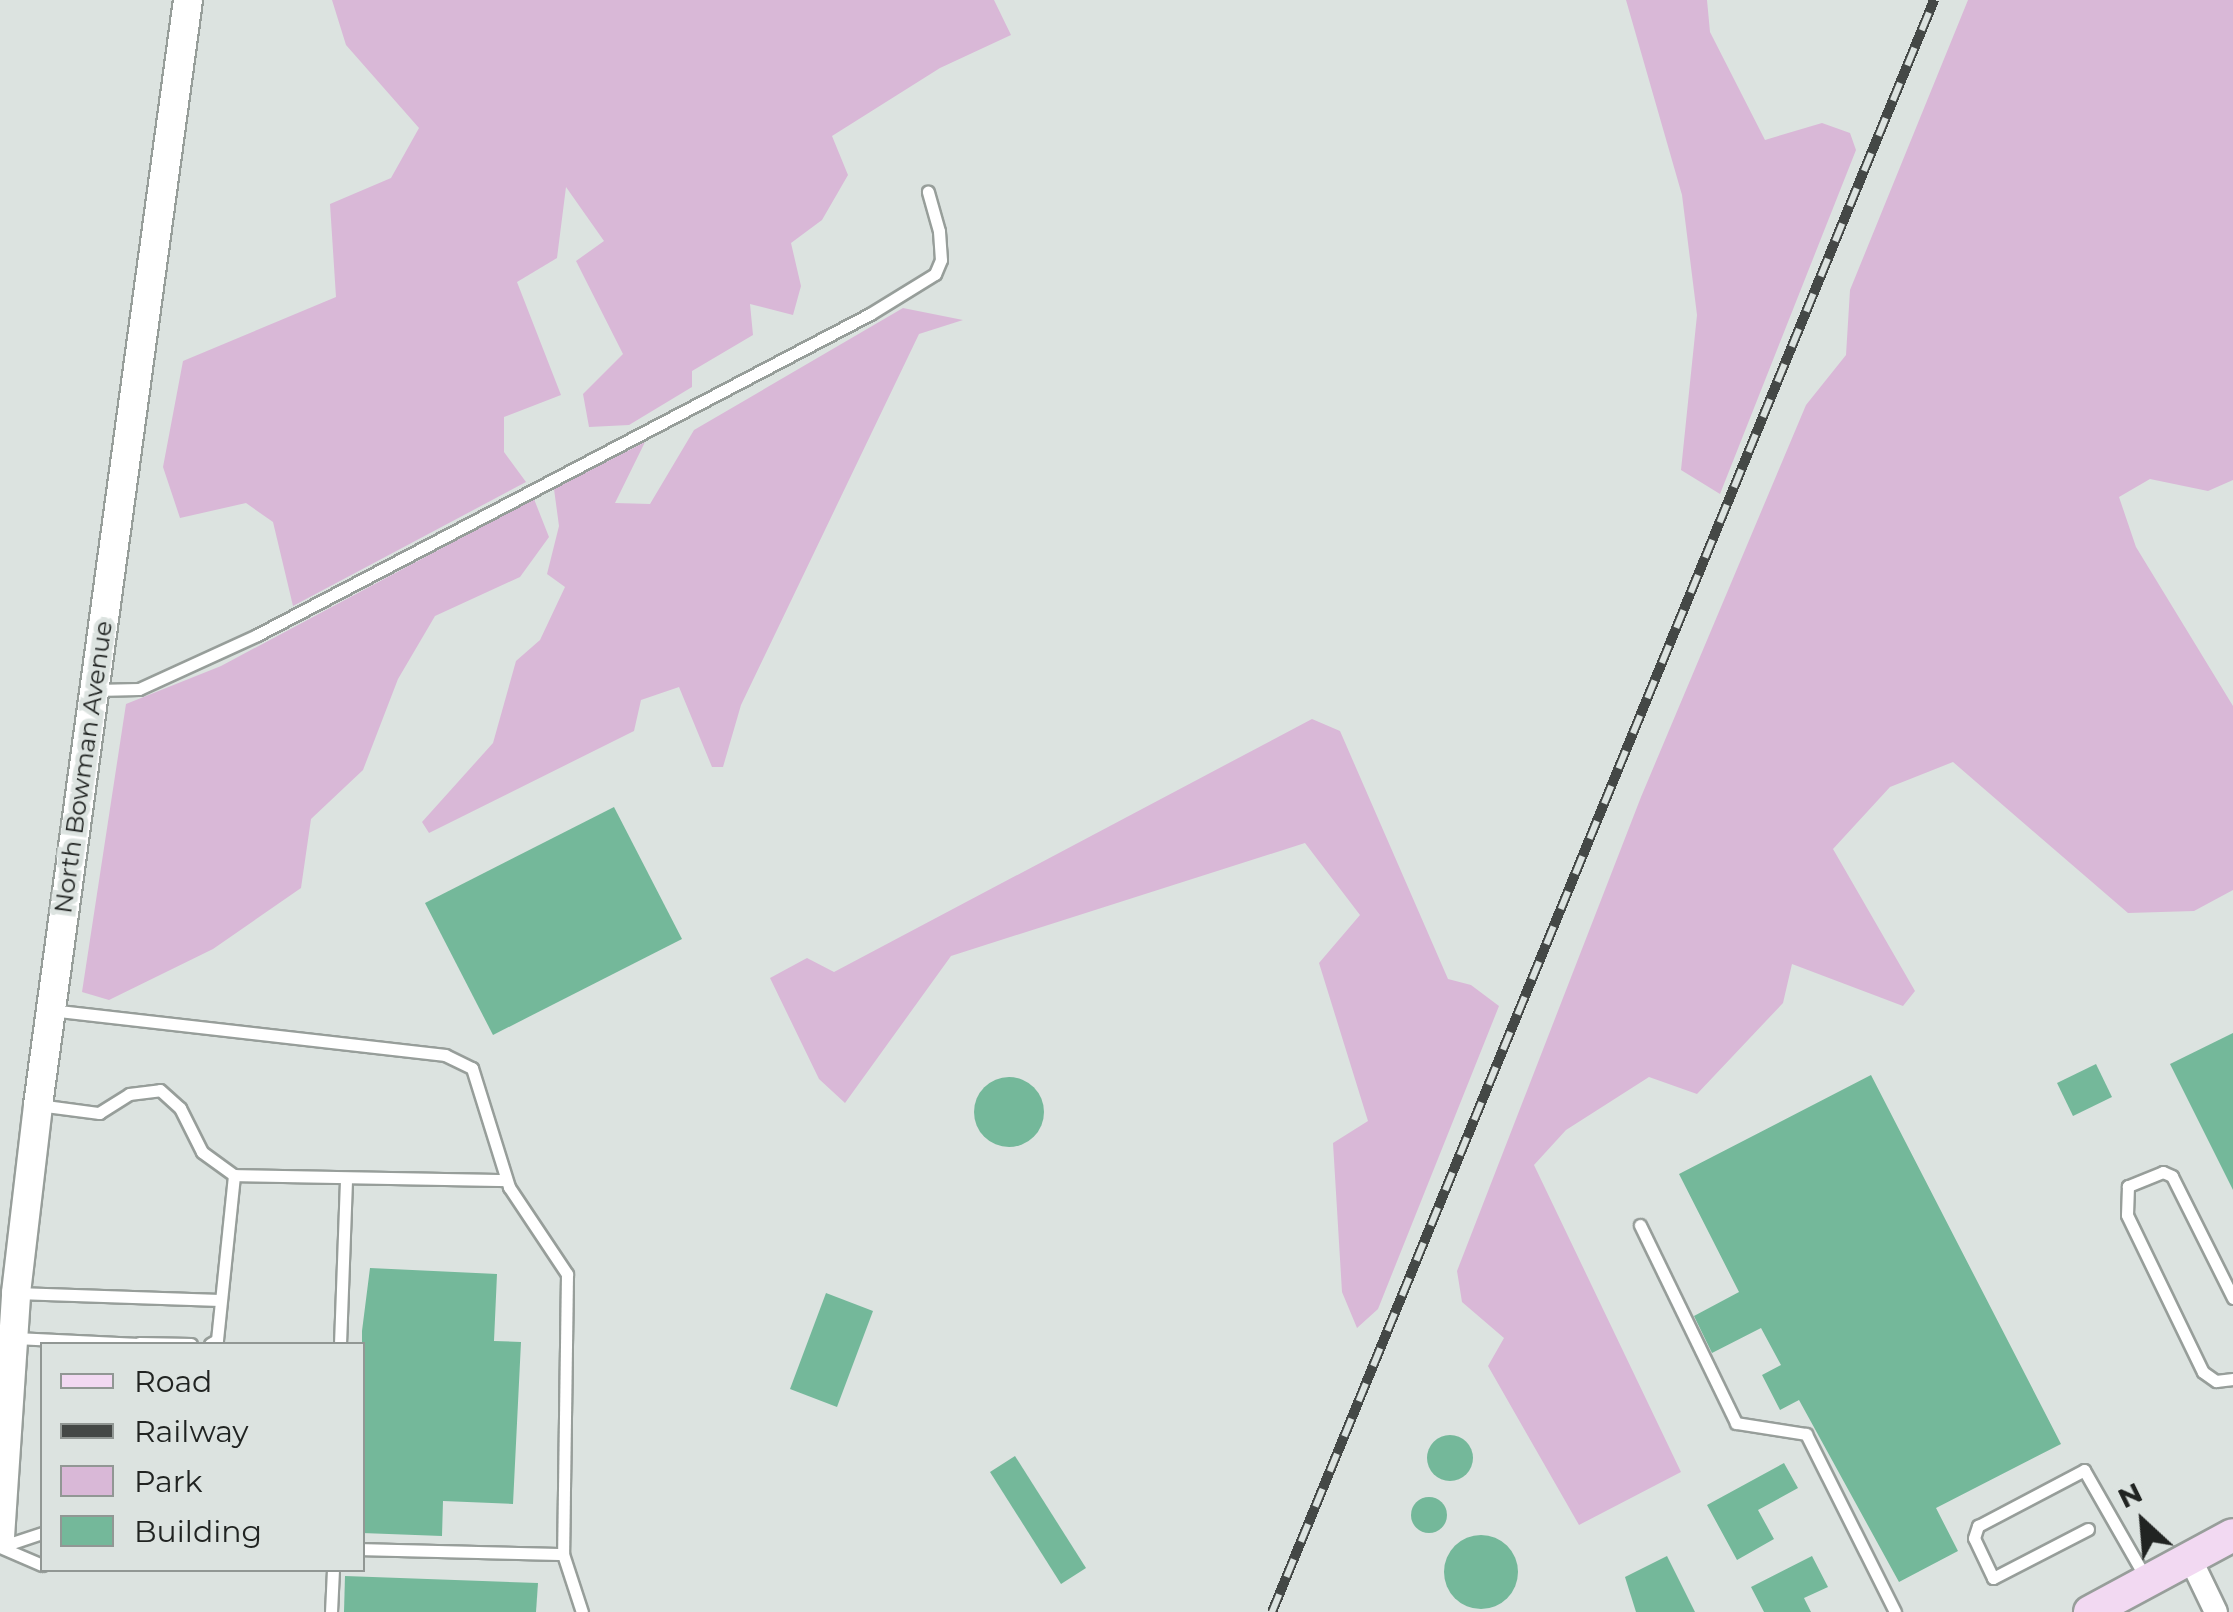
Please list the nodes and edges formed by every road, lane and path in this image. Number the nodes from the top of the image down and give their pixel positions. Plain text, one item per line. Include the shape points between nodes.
1 (188, 0) edge
2 (928, 192) dead end
3 (93, 690) junction
4 (50, 1010) junction
5 (38, 1105) junction
6 (234, 1175) junction
7 (346, 1179) junction
8 (506, 1180) junction
9 (1640, 1225) dead end
10 (16, 1293) junction
11 (2233, 1298) edge
12 (220, 1300) junction
13 (12, 1338) junction
14 (97, 1342) edge
15 (213, 1342) edge
16 (340, 1342) edge
17 (2233, 1379) edge
18 (2088, 1529) dead end
19 (40, 1534) edge
20 (2233, 1536) edge
21 (0, 1537) edge
22 (0, 1547) edge
23 (365, 1549) edge
24 (562, 1554) junction
25 (2190, 1558) junction
26 (40, 1564) edge
27 (333, 1572) edge
28 (2147, 1581) junction
29 (331, 1612) edge
30 (582, 1612) edge
31 (1895, 1612) edge
32 (2090, 1612) edge
33 (2216, 1612) edge

1 - 3 street, North Bowman Avenue
2 - 3 lane via 941,260 935,274 870,314 256,635 139,690
3 - 4 street, North Bowman Avenue
4 - 5 street, North Bowman Avenue
4 - 8 lane via 446,1055 472,1068
5 - 6 lane via 99,1113 129,1094 160,1090 180,1108 202,1152
5 - 10 street, North Bowman Avenue
6 - 7 lane
6 - 12 lane
7 - 8 lane
7 - 16 lane
8 - 24 lane via 567,1274
9 - 31 lane via 1736,1423 1806,1434
10 - 12 lane
10 - 13 street, North Bowman Avenue
11 - 17 lane via 2172,1176 2163,1172 2128,1186 2127,1215 2203,1372 2216,1381
12 - 15 lane
13 - 14 lane
13 - 21 street, North Bowman Avenue
18 - 28 lane via 1993,1578 1974,1538 1978,1526 2084,1470
19 - 22 lane
20 - 25 main road
22 - 26 lane
23 - 24 lane
24 - 30 lane
25 - 28 main road
25 - 33 street
27 - 29 lane
28 - 32 main road

